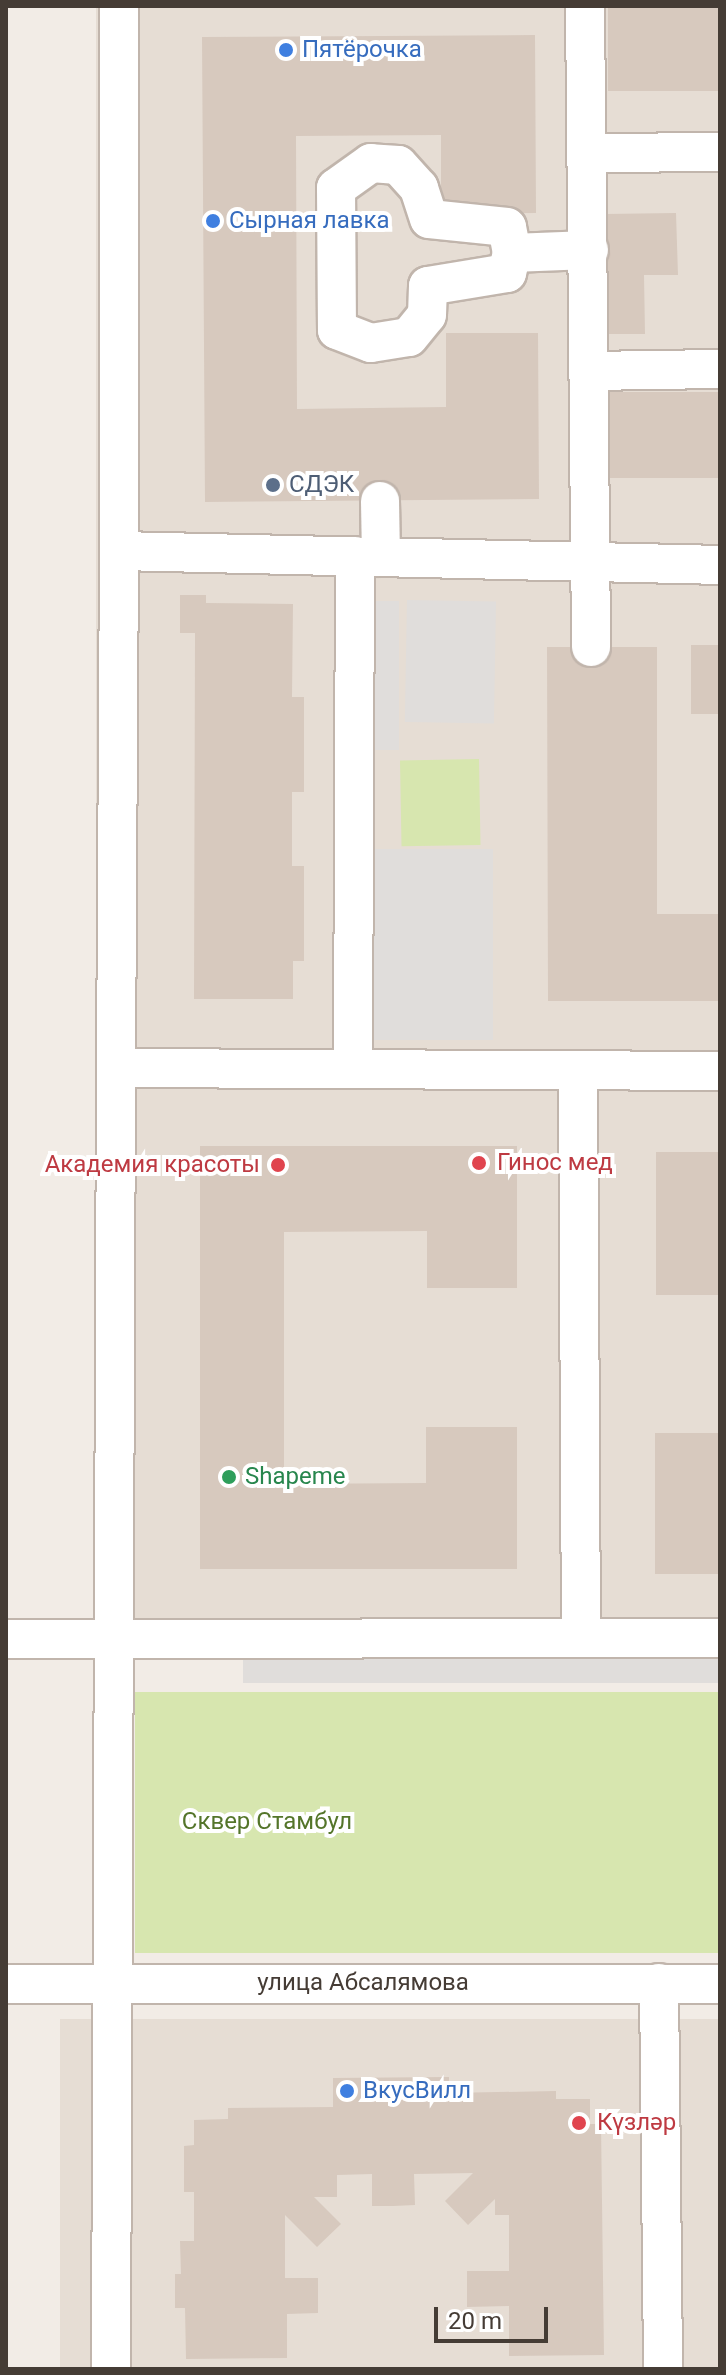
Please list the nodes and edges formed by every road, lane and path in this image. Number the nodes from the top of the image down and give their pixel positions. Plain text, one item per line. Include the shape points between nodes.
1 (119, 6) edge
2 (585, 6) edge
3 (720, 152) edge
4 (588, 153) junction
5 (589, 250) junction
6 (512, 253) junction
7 (720, 369) edge
8 (590, 371) junction
9 (380, 501) dead end
10 (119, 551) junction
11 (368, 557) junction
12 (592, 561) junction
13 (720, 565) edge
14 (591, 647) dead end
15 (116, 1068) junction
16 (353, 1069) junction
17 (578, 1070) junction
18 (720, 1071) edge
19 (581, 1638) junction
20 (720, 1638) edge
21 (6, 1639) edge
22 (113, 1640) junction
23 (114, 1982) junction
24 (659, 1983) junction
25 (6, 1984) edge
26 (720, 1984) edge
27 (111, 2369) edge
28 (663, 2369) edge

1 - 10 street
2 - 4 street
3 - 4 street
4 - 5 street
5 - 6 street
5 - 8 street
6 - 6 street via 507,227 429,219 419,188 398,165 371,163 336,188 337,330 371,343 409,337 427,315 428,286 507,273
7 - 8 street
8 - 12 street
9 - 11 street
10 - 11 street
10 - 15 street
11 - 12 street
11 - 16 street
12 - 13 street
12 - 14 street
15 - 16 street
15 - 22 street
16 - 17 street
17 - 18 street
17 - 19 street
19 - 20 street
19 - 22 street
21 - 22 street
22 - 23 street
23 - 24 street, улица Абсалямова
23 - 25 street, улица Абсалямова
23 - 27 street
24 - 26 street, улица Абсалямова
24 - 28 street

